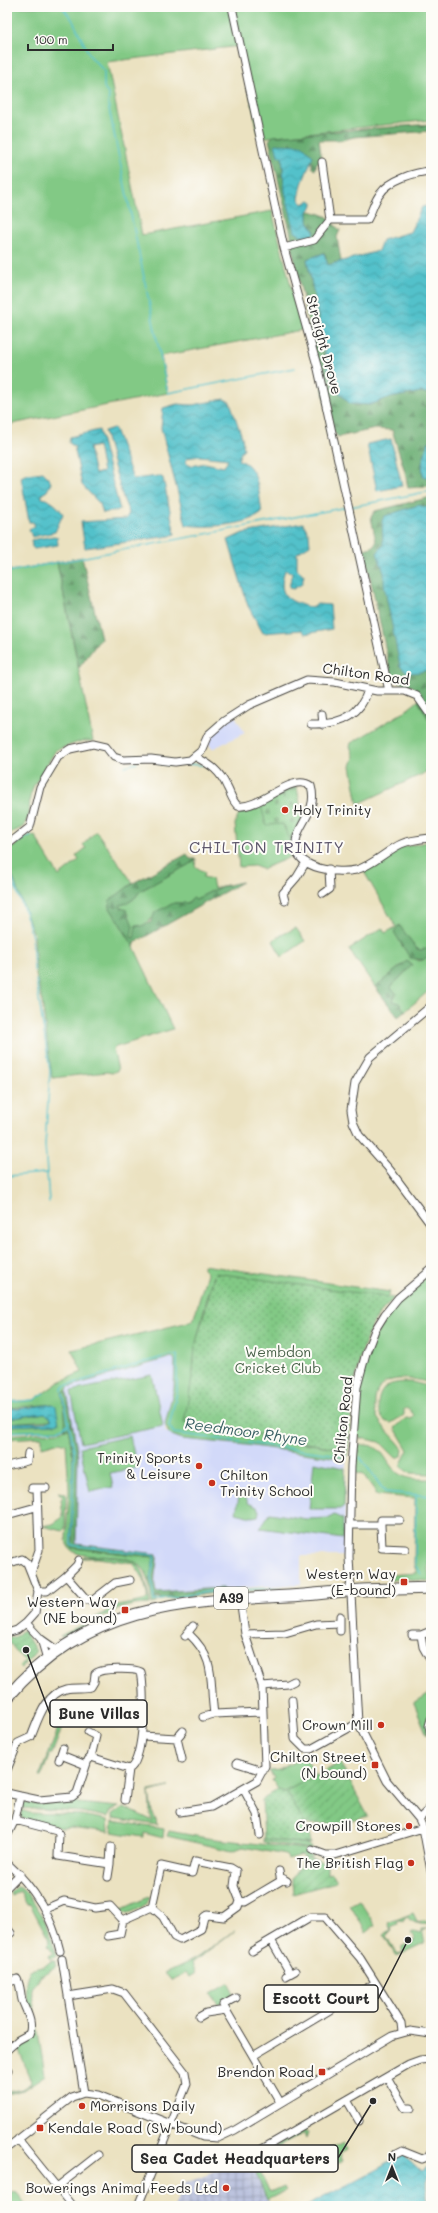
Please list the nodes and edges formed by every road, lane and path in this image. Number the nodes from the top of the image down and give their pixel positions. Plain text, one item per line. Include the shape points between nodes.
1 (232, 7) edge
2 (322, 162) dead end
3 (431, 171) edge
4 (330, 220) junction
5 (284, 248) junction
6 (368, 690) junction
7 (389, 691) junction
8 (322, 714) dead end
9 (431, 716) edge
10 (311, 724) dead end
11 (323, 725) junction
12 (196, 757) junction
13 (431, 838) edge
14 (7, 845) edge
15 (306, 862) junction
16 (328, 869) junction
17 (323, 894) dead end
18 (285, 902) dead end
19 (431, 1006) edge
20 (431, 1225) edge
21 (431, 1270) edge
22 (28, 1453) dead end
23 (7, 1466) edge
24 (46, 1488) dead end
25 (36, 1508) junction
26 (7, 1515) edge
27 (400, 1520) dead end
28 (350, 1525) junction
29 (381, 1525) junction
30 (404, 1549) dead end
31 (36, 1557) junction
32 (22, 1559) junction
33 (79, 1560) dead end
34 (7, 1564) edge
35 (31, 1573) junction
36 (66, 1576) junction
37 (130, 1580) dead end
38 (431, 1588) edge
39 (38, 1591) junction
40 (351, 1592) junction
41 (240, 1598) junction
42 (26, 1623) junction
43 (193, 1626) dead end
44 (431, 1631) edge
45 (340, 1632) dead end
46 (7, 1633) edge
47 (245, 1634) junction
48 (412, 1635) dead end
49 (421, 1635) junction
50 (41, 1639) junction
51 (58, 1651) junction
52 (47, 1659) junction
53 (431, 1661) edge
54 (291, 1685) dead end
55 (262, 1686) junction
56 (7, 1698) edge
57 (292, 1700) dead end
58 (263, 1712) junction
59 (214, 1714) junction
60 (203, 1717) dead end
61 (431, 1719) edge
62 (358, 1724) junction
63 (184, 1730) dead end
64 (88, 1732) dead end
65 (431, 1735) edge
66 (142, 1736) junction
67 (177, 1738) junction
68 (61, 1754) dead end
69 (92, 1757) junction
70 (182, 1759) dead end
71 (237, 1763) dead end
72 (86, 1765) junction
73 (129, 1769) junction
74 (7, 1770) edge
75 (263, 1771) junction
76 (244, 1790) junction
77 (7, 1792) edge
78 (20, 1796) junction
79 (125, 1800) dead end
80 (431, 1807) edge
81 (184, 1809) dead end
82 (419, 1819) junction
83 (15, 1820) junction
84 (423, 1828) junction
85 (260, 1835) dead end
86 (7, 1836) edge
87 (111, 1847) dead end
88 (312, 1850) dead end
89 (7, 1862) edge
90 (110, 1864) junction
91 (279, 1871) dead end
92 (431, 1871) edge
93 (20, 1874) junction
94 (108, 1877) dead end
95 (7, 1887) edge
96 (240, 1901) junction
97 (152, 1907) junction
98 (45, 1909) junction
99 (123, 1920) junction
100 (108, 1936) dead end
101 (271, 1940) junction
102 (252, 1951) dead end
103 (290, 1973) dead end
104 (24, 1974) dead end
105 (17, 1979) junction
106 (8, 1983) edge
107 (375, 1983) junction
108 (68, 1996) junction
109 (236, 1998) dead end
110 (226, 2010) junction
111 (199, 2017) dead end
112 (402, 2032) junction
113 (431, 2034) edge
114 (7, 2050) edge
115 (253, 2056) junction
116 (431, 2059) edge
117 (387, 2077) junction
118 (84, 2093) junction
119 (347, 2100) junction
120 (280, 2102) junction
121 (411, 2108) dead end
122 (359, 2121) dead end
123 (170, 2125) junction
124 (18, 2139) junction
125 (7, 2148) edge
126 (431, 2152) edge
127 (98, 2155) dead end
128 (394, 2155) dead end
129 (248, 2157) dead end
130 (57, 2187) junction
131 (72, 2206) edge
132 (138, 2206) edge

1 - 5 street, Straight Drove
2 - 4 street
3 - 4 street via 420,171 386,187 379,194 367,220
4 - 5 street via 314,240
5 - 7 street, Straight Drove via 318,369
6 - 7 street, Chilton Road
6 - 11 street via 364,702 355,712 339,722
6 - 12 street, Chilton Road via 316,680 297,683 224,721 208,735
7 - 9 street, Chilton Road via 412,693 420,699
8 - 11 street
10 - 11 street
12 - 14 street via 183,762 123,760 114,757 101,745 89,744 70,749 58,757 40,787 30,827
12 - 15 street via 215,768 238,806 254,803 296,783 304,782 311,786 310,812 299,832 296,844 298,853
13 - 16 street via 401,844 362,868 350,871
15 - 16 street via 311,866
15 - 18 street via 283,893
16 - 17 street via 330,889
19 - 20 street via 370,1057 355,1083 351,1110 356,1131
21 - 28 street, Chilton Road via 398,1298 385,1314 366,1353 357,1387
22 - 23 street via 27,1461
24 - 25 street via 34,1488
25 - 26 street
25 - 31 street via 39,1545
27 - 29 street via 381,1520
28 - 29 street
28 - 40 street, Chilton Road
29 - 30 street via 382,1548
31 - 32 street
31 - 35 street
32 - 34 street
32 - 35 street via 27,1563
33 - 36 street
35 - 39 street
36 - 37 street via 85,1602 93,1600 115,1583
36 - 39 street via 47,1591
38 - 40 main road, A39
39 - 42 street via 35,1613
40 - 41 main road, A39
40 - 62 street, Chilton Road
41 - 47 street
41 - 51 main road, A39 via 167,1605 138,1612 84,1634
42 - 46 street via 17,1630
42 - 50 street
43 - 59 street via 187,1635 201,1646 209,1661
44 - 49 street
45 - 47 street via 340,1619 285,1633
47 - 55 street
48 - 49 street
49 - 53 street
50 - 51 street
50 - 52 street
51 - 52 main road, A39
52 - 56 main road, A39 via 22,1680
54 - 55 street
55 - 58 street
57 - 62 street via 295,1739 305,1749
58 - 59 street
58 - 75 street via 266,1760
59 - 60 street
61 - 65 street
62 - 82 street via 387,1781
63 - 67 street
64 - 69 street via 96,1736
66 - 67 street
66 - 73 street via 137,1761 135,1766
66 - 74 street via 141,1672 100,1670 95,1674 93,1685 64,1689 47,1702 32,1737 18,1743
67 - 70 street
68 - 72 street
69 - 72 street
69 - 73 street
71 - 75 street
72 - 78 street via 77,1793 72,1797 39,1800
73 - 79 street
75 - 76 street via 256,1782
76 - 81 street via 211,1807
76 - 85 street
77 - 78 street
78 - 83 street
80 - 82 street
82 - 84 street
83 - 86 street
83 - 90 street via 57,1831 57,1854 61,1858
84 - 88 street via 334,1855
84 - 92 street
87 - 90 street
89 - 93 street
90 - 94 street
91 - 96 street via 280,1877 286,1880 245,1902
93 - 95 street
93 - 98 street
96 - 97 street via 238,1907 227,1916 207,1915 201,1929 180,1940 174,1937 163,1917
96 - 97 street via 234,1889 236,1871 195,1861 192,1873 161,1866
97 - 99 street
98 - 99 street via 64,1901 95,1908 110,1906
98 - 108 street via 61,1955
99 - 100 street via 120,1934
101 - 102 street
101 - 103 street
101 - 107 street via 310,1917 325,1917 360,1958
104 - 105 street
105 - 106 street
105 - 114 street via 29,2017 30,2031
107 - 112 street via 401,2023
107 - 115 street
108 - 118 street
108 - 123 street via 113,1989 128,1996 185,2072 187,2084
109 - 110 street via 223,2006
110 - 111 street via 206,2013
110 - 115 street
112 - 113 street
112 - 120 street
115 - 120 street
116 - 117 street via 416,2061
117 - 119 street
117 - 121 street via 405,2108
118 - 123 street via 98,2095
118 - 124 street via 72,2097
119 - 122 street
119 - 129 street
120 - 123 street via 218,2138 203,2137
123 - 132 street
124 - 125 street
124 - 130 street
126 - 128 street via 428,2157 422,2159 402,2150
127 - 130 street
130 - 131 street

